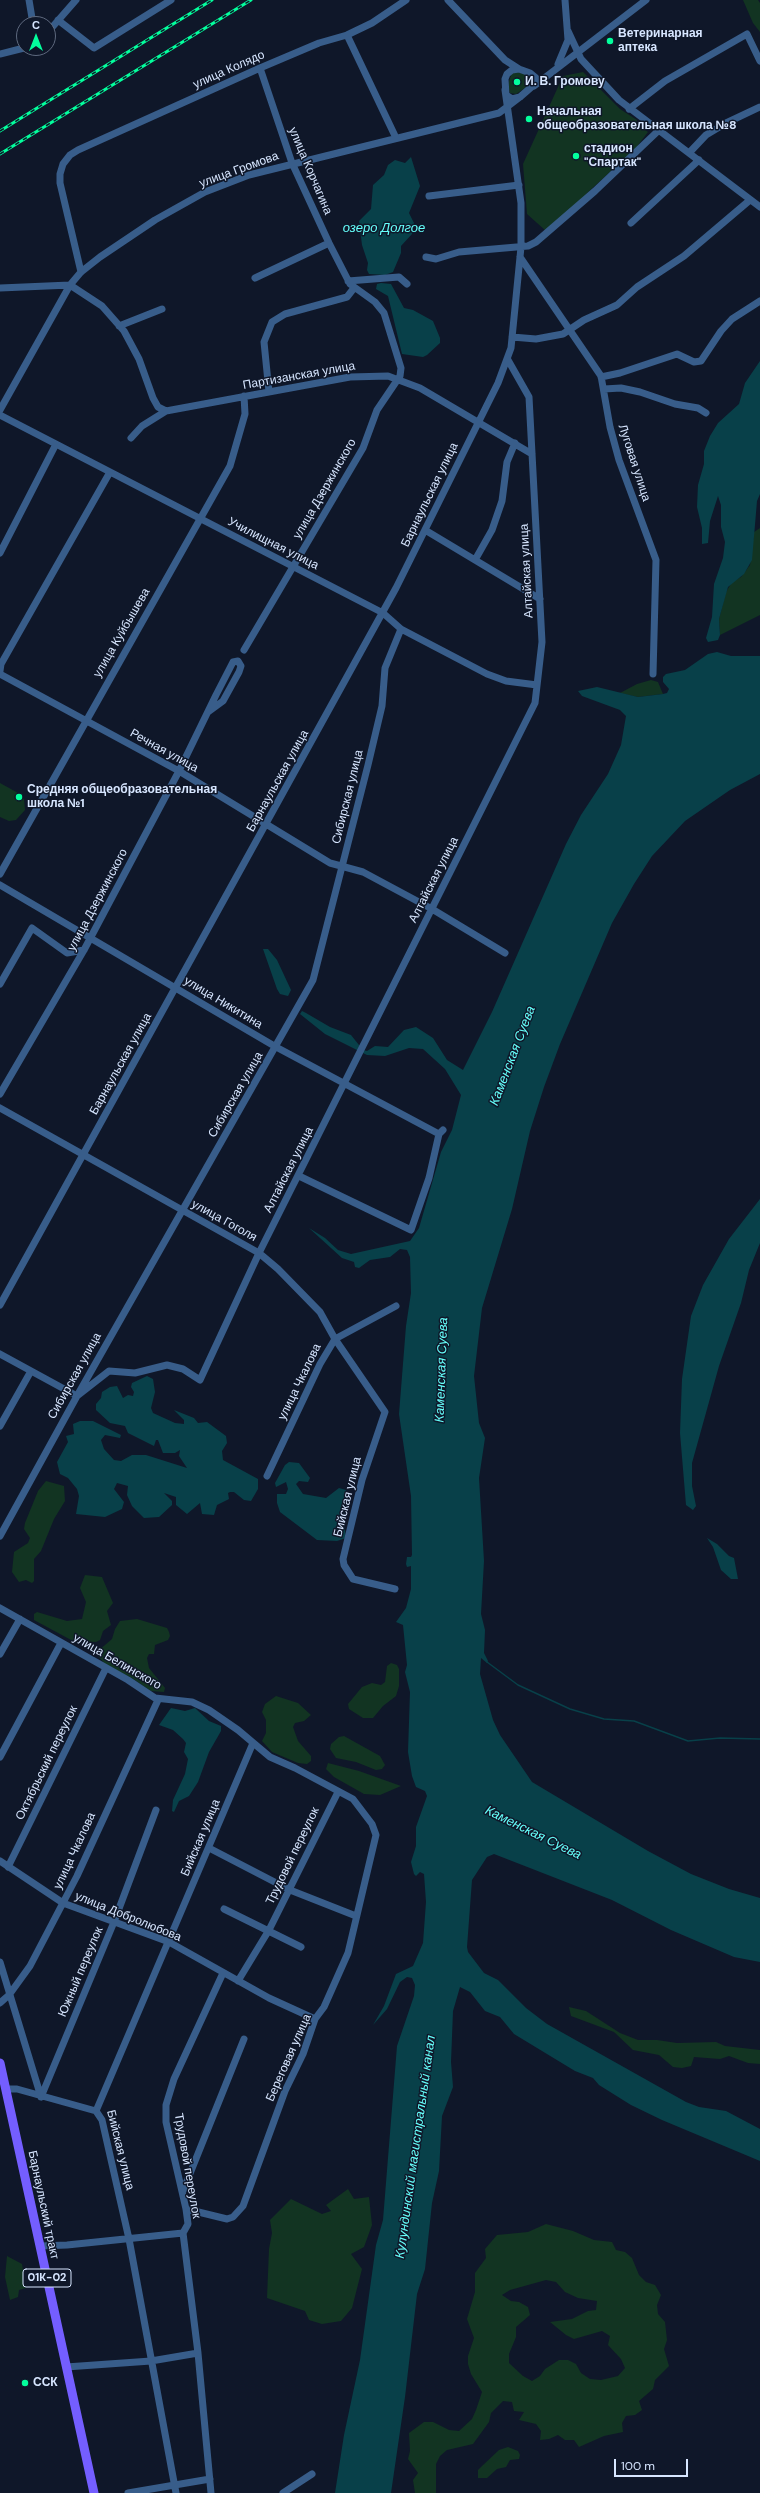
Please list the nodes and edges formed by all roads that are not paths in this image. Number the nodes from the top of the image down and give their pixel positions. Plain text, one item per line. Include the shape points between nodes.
1 (29, 0) edge
2 (76, 0) edge
3 (171, 0) edge
4 (406, 0) edge
5 (448, 0) edge
6 (565, 0) edge
7 (646, 0) edge
8 (32, 16) edge
9 (58, 20) junction
10 (56, 22) edge
11 (568, 31) junction
12 (347, 35) junction
13 (16, 50) edge
14 (576, 52) junction
15 (0, 54) edge
16 (501, 56) junction
17 (760, 61) edge
18 (260, 68) junction
19 (519, 69) junction
20 (552, 71) junction
21 (530, 73) junction
22 (505, 79) junction
23 (534, 86) junction
24 (505, 90) junction
25 (520, 97) junction
26 (760, 107) edge
27 (506, 108) junction
28 (629, 109) junction
29 (658, 130) junction
30 (396, 138) junction
31 (689, 153) junction
32 (699, 160) junction
33 (292, 163) junction
34 (519, 185) junction
35 (429, 196) dead end
36 (750, 200) junction
37 (760, 207) edge
38 (630, 223) dead end
39 (329, 243) junction
40 (521, 247) junction
41 (520, 256) junction
42 (426, 257) dead end
43 (81, 272) junction
44 (255, 278) dead end
45 (348, 281) junction
46 (407, 284) dead end
47 (70, 285) junction
48 (0, 288) edge
49 (354, 288) junction
50 (760, 301) edge
51 (162, 308) dead end
52 (119, 326) junction
53 (569, 330) junction
54 (512, 337) junction
55 (508, 360) junction
56 (601, 377) junction
57 (396, 379) junction
58 (604, 389) junction
59 (269, 392) junction
60 (244, 396) junction
61 (0, 410) edge
62 (166, 411) junction
63 (706, 413) dead end
64 (0, 416) edge
65 (478, 423) junction
66 (131, 438) dead end
67 (515, 443) junction
68 (56, 444) junction
69 (532, 454) junction
70 (110, 472) junction
71 (200, 518) junction
72 (425, 530) junction
73 (0, 553) edge
74 (475, 560) junction
75 (293, 566) junction
76 (540, 599) junction
77 (383, 613) junction
78 (401, 629) junction
79 (244, 650) dead end
80 (0, 672) edge
81 (653, 674) dead end
82 (537, 685) junction
83 (208, 712) junction
84 (86, 720) junction
85 (179, 771) junction
86 (266, 826) junction
87 (342, 865) junction
88 (0, 874) edge
89 (0, 885) edge
90 (432, 909) junction
91 (89, 938) junction
92 (84, 950) junction
93 (504, 953) dead end
94 (0, 984) edge
95 (176, 988) junction
96 (276, 1047) junction
97 (345, 1083) junction
98 (0, 1094) edge
99 (0, 1108) edge
100 (83, 1155) junction
101 (298, 1176) junction
102 (182, 1211) junction
103 (259, 1253) junction
104 (0, 1305) edge
105 (396, 1306) dead end
106 (335, 1339) junction
107 (0, 1354) edge
108 (31, 1371) junction
109 (77, 1396) junction
110 (385, 1412) joint
111 (0, 1426) edge
112 (267, 1476) dead end
113 (0, 1536) edge
114 (395, 1589) dead end
115 (0, 1608) edge
116 (20, 1619) junction
117 (61, 1643) junction
118 (0, 1654) edge
119 (106, 1668) junction
120 (158, 1700) junction
121 (253, 1743) junction
122 (0, 1757) edge
123 (338, 1792) junction
124 (156, 1810) dead end
125 (376, 1835) joint
126 (208, 1848) junction
127 (0, 1861) edge
128 (8, 1867) junction
129 (290, 1890) junction
130 (63, 1903) junction
131 (224, 1909) dead end
132 (356, 1916) junction
133 (114, 1922) junction
134 (269, 1930) junction
135 (168, 1942) junction
136 (301, 1947) dead end
137 (0, 1962) edge
138 (223, 1973) junction
139 (238, 1981) junction
140 (9, 1995) junction
141 (0, 2003) edge
142 (316, 2019) junction
143 (244, 2039) dead end
144 (0, 2063) edge
145 (6, 2089) junction
146 (41, 2097) junction
147 (96, 2111) junction
148 (183, 2191) junction
149 (186, 2208) junction
150 (184, 2233) junction
151 (129, 2239) junction
152 (40, 2246) junction
153 (198, 2353) junction
154 (151, 2361) junction
155 (66, 2367) junction
156 (312, 2474) dead end
157 (210, 2479) junction
158 (174, 2484) junction
159 (94, 2493) edge
160 (128, 2493) edge
161 (176, 2493) edge
162 (211, 2493) edge
163 (283, 2493) edge

1 - 8 street
2 - 9 street
3 - 9 street via 94,48
4 - 12 street, улица Колядо via 372,23
5 - 16 street
6 - 11 street
7 - 14 street
9 - 10 street
11 - 14 street
11 - 20 street via 566,48
12 - 18 street, улица Колядо via 319,43
12 - 30 street
13 - 15 street
14 - 20 street
14 - 28 street
16 - 19 street
16 - 22 street
17 - 28 street via 747,34 665,80
18 - 33 street, улица Корчагина
18 - 43 street, улица Колядо via 78,150 63,164 60,183
19 - 21 street
19 - 22 street via 508,72
20 - 21 street via 544,75
20 - 23 street
21 - 23 street via 536,78
22 - 24 street
23 - 25 street
24 - 25 street via 508,98
24 - 27 street, Барнаульская улица
25 - 27 street, улица Громова
26 - 31 street via 706,135
27 - 30 street, улица Громова via 488,116
27 - 34 street, Барнаульская улица
28 - 29 street
29 - 31 street
29 - 40 street via 560,223 536,242
30 - 33 street, улица Громова
31 - 32 street
32 - 36 street
32 - 38 street
33 - 39 street, улица Корчагина
33 - 43 street, улица Громова via 249,175 205,192 155,220
34 - 35 street
34 - 40 street, Барнаульская улица
36 - 37 street
36 - 53 street via 684,256 637,287 617,305
39 - 44 street
39 - 45 street, улица Корчагина
40 - 41 street, Барнаульская улица
40 - 42 street via 460,252 436,259
41 - 53 street, Луговая улица
41 - 54 street, Барнаульская улица
43 - 47 street, улица Громова
45 - 46 street via 400,276
45 - 49 street, улица Корчагина
47 - 48 street
47 - 52 street via 102,306
47 - 61 street, улица Громова
49 - 57 street, улица Корчагина via 375,302 384,313 401,368
49 - 59 street via 347,298 285,314 272,322 264,342
50 - 56 street via 732,319 701,361 694,362 677,354
51 - 52 street
52 - 62 street via 139,359 153,398 158,406
53 - 54 street via 564,334 536,339
53 - 56 street, Луговая улица
54 - 55 street, Барнаульская улица
55 - 65 street, Барнаульская улица
55 - 69 street, Алтайская улица via 528,397
56 - 58 street, Луговая улица
57 - 59 street, Партизанская улица via 388,376 350,377
57 - 65 street, Партизанская улица via 420,388
57 - 75 street, улица Дзержинского via 377,410 363,448
58 - 63 street via 620,388 634,391 675,404 698,408
58 - 81 street, Луговая улица via 619,460 656,560
59 - 60 street, Партизанская улица
60 - 62 street, Партизанская улица
60 - 71 street, улица Куйбышева via 245,414 230,466
62 - 66 street, Партизанская улица via 142,426
64 - 68 street, Училищная улица
65 - 67 street, Партизанская улица
65 - 72 street, Барнаульская улица
67 - 69 street, Партизанская улица
67 - 74 street via 507,462 502,501 492,530
68 - 70 street, Училищная улица
68 - 73 street
69 - 76 street, Алтайская улица
70 - 71 street, Училищная улица
70 - 80 street via 1,664
71 - 75 street, Училищная улица
71 - 84 street, улица Куйбышева
72 - 74 street
72 - 77 street, Барнаульская улица
74 - 76 street
75 - 77 street, Училищная улица
75 - 79 street, улица Дзержинского
76 - 82 street, Алтайская улица via 542,642
77 - 78 street, Училищная улица
77 - 86 street, Барнаульская улица
78 - 82 street, Училищная улица via 487,674 506,681
78 - 87 street, Сибирская улица via 385,668 380,713
80 - 84 street, Речная улица
82 - 90 street, Алтайская улица via 535,703
83 - 83 street, улица Дзержинского via 233,662 238,661 241,666 239,672 223,701
83 - 85 street, улица Дзержинского
84 - 85 street, Речная улица
84 - 88 street, улица Куйбышева
85 - 86 street, Речная улица
85 - 91 street, улица Дзержинского
86 - 87 street, Речная улица via 330,863
86 - 95 street, Барнаульская улица
87 - 90 street, Речная улица via 363,872
87 - 96 street, Сибирская улица via 313,980
89 - 91 street, улица Никитина
90 - 93 street, Речная улица
90 - 97 street, Алтайская улица
91 - 92 street, улица Дзержинского
91 - 95 street, улица Никитина
92 - 94 street via 67,953 32,928
92 - 98 street, улица Дзержинского
95 - 96 street, улица Никитина
95 - 100 street, Барнаульская улица
96 - 97 street, улица Никитина
96 - 102 street, Сибирская улица
97 - 101 street, Алтайская улица
97 - 101 street, улица Никитина via 441,1132 411,1230
99 - 100 street, улица Гоголя
100 - 102 street, улица Гоголя
100 - 104 street, Барнаульская улица
101 - 103 street, Алтайская улица
102 - 103 street, улица Гоголя
102 - 109 street, Сибирская улица
103 - 106 street, улица Гоголя via 320,1312
103 - 109 street, Алтайская улица via 200,1380 183,1369 167,1365 135,1373 109,1371
105 - 106 street, улица Чкалова
106 - 110 street, улица Гоголя
106 - 112 street, улица Чкалова via 320,1364
107 - 108 street
108 - 109 street
108 - 111 street
109 - 113 street, Сибирская улица
110 - 114 street, Бийская улица via 362,1480 343,1559 353,1579
115 - 116 street, улица Белинского
116 - 117 street, улица Белинского
116 - 118 street
117 - 119 street, улица Белинского
117 - 122 street
119 - 120 street, улица Белинского
119 - 128 street, Октябрьский переулок
120 - 121 street, улица Белинского via 198,1704
120 - 130 street, улица Чкалова
121 - 123 street, улица Белинского via 270,1757
121 - 126 street, Бийская улица
123 - 125 street, улица Белинского via 352,1799 361,1809 372,1824
123 - 129 street, Трудовой переулок
124 - 133 street, Южный переулок
125 - 132 street, Береговая улица
126 - 129 street
126 - 135 street, Бийская улица
127 - 128 street, улица Добролюбова
128 - 130 street, улица Добролюбова
129 - 132 street
129 - 134 street, Трудовой переулок
130 - 133 street, улица Добролюбова
130 - 140 street, улица Чкалова via 30,1966
131 - 134 street
132 - 142 street, Береговая улица via 348,1952 324,2007
133 - 135 street, улица Добролюбова
133 - 146 street, Южный переулок
134 - 136 street
134 - 139 street, Трудовой переулок
135 - 138 street, улица Добролюбова
135 - 147 street, Бийская улица
137 - 140 street
138 - 139 street, улица Добролюбова
138 - 148 street, Трудовой переулок via 174,2079 166,2105 166,2122
139 - 142 street, улица Добролюбова
140 - 141 street, улица Чкалова
140 - 146 street
142 - 149 street, Береговая улица via 285,2091 243,2206 233,2217 226,2219
143 - 148 street
144 - 145 main road, Барнаульский тракт / 01К-02
145 - 146 street via 17,2089
145 - 152 main road, Барнаульский тракт / 01К-02
146 - 147 street
147 - 151 street, Бийская улица via 102,2120
148 - 149 street, Трудовой переулок
149 - 150 street, Трудовой переулок via 188,2224
150 - 151 street
150 - 153 street, Трудовой переулок
151 - 152 street
151 - 154 street, Бийская улица
152 - 155 main road, Барнаульский тракт / 01К-02
153 - 154 street
153 - 157 street, Трудовой переулок
154 - 155 street
154 - 158 street, Бийская улица
155 - 159 main road, Барнаульский тракт / 01К-02
156 - 163 street
157 - 158 street
157 - 162 street, Трудовой переулок
158 - 160 street
158 - 161 street, Бийская улица

